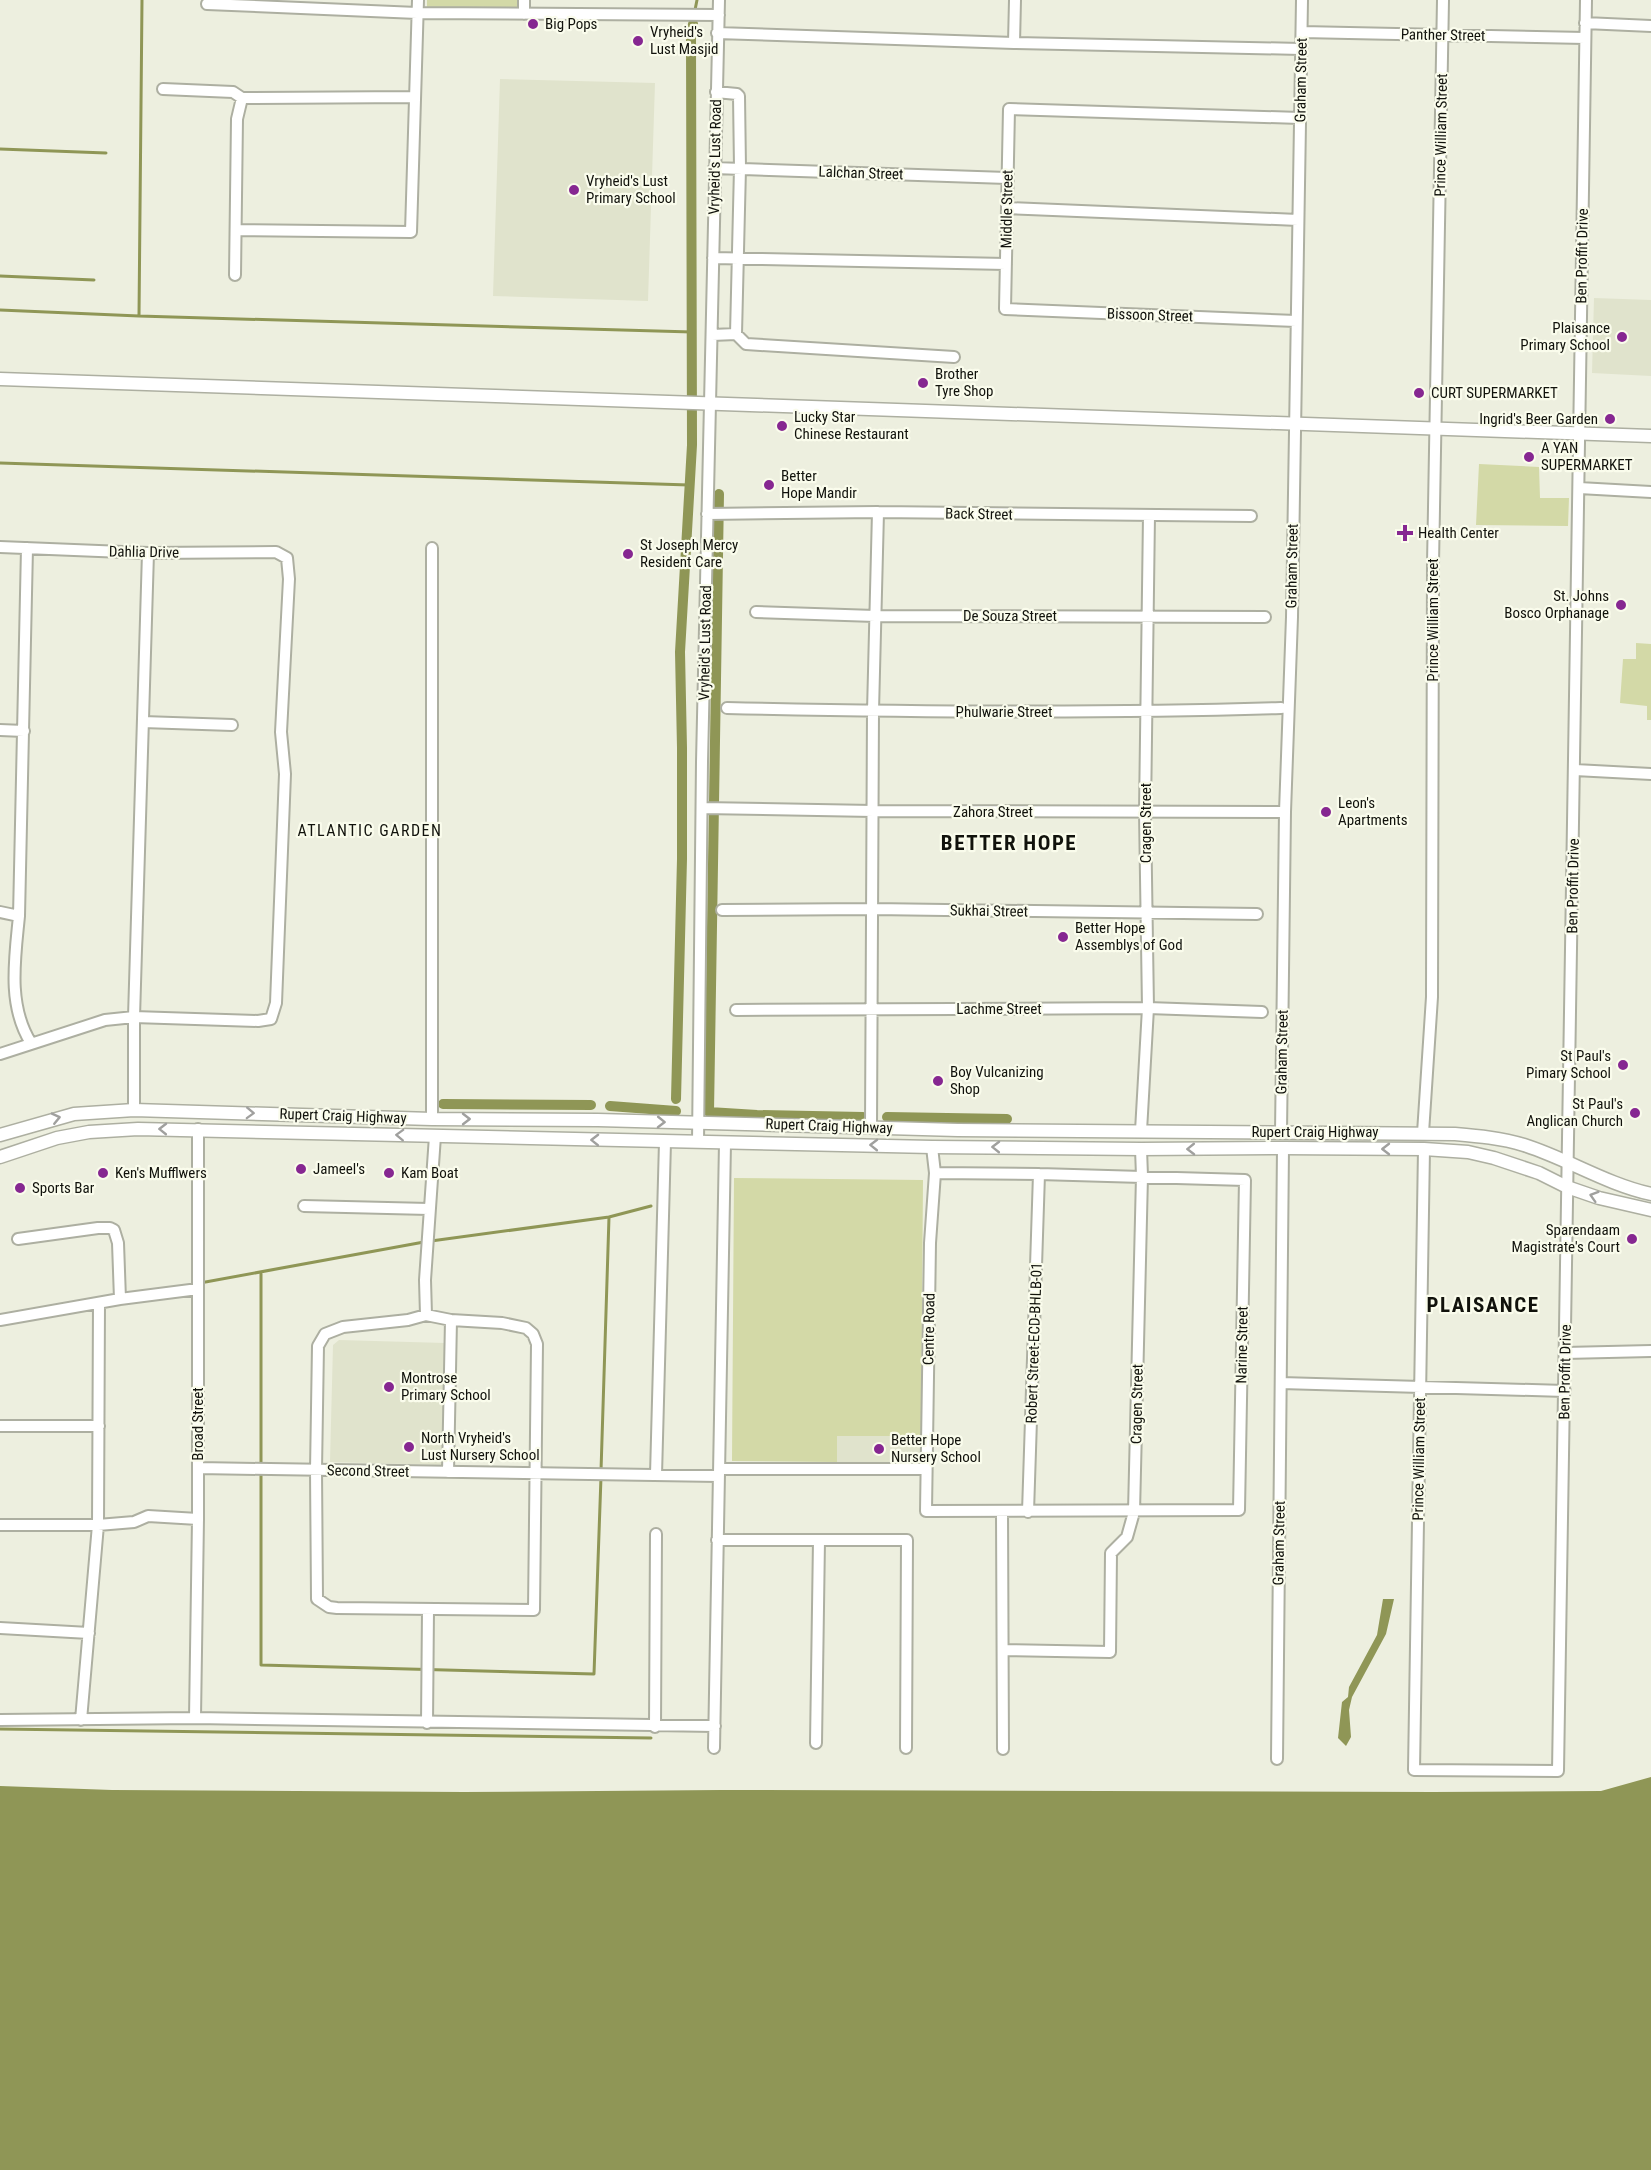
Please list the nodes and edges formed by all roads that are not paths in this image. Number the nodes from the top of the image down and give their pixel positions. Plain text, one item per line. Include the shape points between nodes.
1 (418, 0) edge
2 (524, 0) edge
3 (719, 0) edge
4 (1015, 0) edge
5 (1302, 0) edge
6 (1443, 0) edge
7 (1586, 0) edge
8 (207, 4) dead end
9 (417, 12) junction
10 (524, 14) junction
11 (719, 15) junction
12 (1585, 23) junction
13 (1651, 26) edge
14 (1302, 32) junction
15 (717, 33) junction
16 (1443, 35) junction
17 (1585, 38) junction
18 (1014, 43) junction
19 (1301, 49) junction
20 (163, 89) dead end
21 (716, 92) junction
22 (415, 97) junction
23 (242, 98) junction
24 (1300, 118) junction
25 (714, 168) junction
26 (740, 168) junction
27 (1007, 178) junction
28 (1007, 208) junction
29 (1298, 220) junction
30 (237, 230) junction
31 (713, 258) junction
32 (736, 258) junction
33 (1006, 264) junction
34 (234, 275) dead end
35 (1005, 309) joint
36 (1296, 321) junction
37 (736, 334) junction
38 (712, 335) junction
39 (954, 357) dead end
40 (0, 379) edge
41 (698, 404) junction
42 (1294, 423) junction
43 (1436, 428) junction
44 (1580, 434) junction
45 (1651, 436) edge
46 (1579, 488) junction
47 (1651, 492) edge
48 (878, 513) junction
49 (709, 514) junction
50 (1149, 515) junction
51 (1251, 516) dead end
52 (0, 547) edge
53 (27, 548) junction
54 (432, 548) dead end
55 (148, 553) junction
56 (756, 612) dead end
57 (875, 616) junction
58 (1149, 616) junction
59 (1265, 617) dead end
60 (727, 708) dead end
61 (1281, 708) dead end
62 (873, 711) junction
63 (1148, 712) junction
64 (143, 722) junction
65 (232, 725) dead end
66 (0, 730) edge
67 (24, 731) junction
68 (1575, 770) junction
69 (1651, 774) edge
70 (704, 808) junction
71 (873, 811) junction
72 (1145, 812) junction
73 (1285, 812) junction
74 (873, 909) junction
75 (722, 910) dead end
76 (0, 912) edge
77 (1145, 912) junction
78 (1257, 914) dead end
79 (19, 916) junction
80 (1148, 1008) junction
81 (736, 1010) dead end
82 (873, 1010) junction
83 (1262, 1012) dead end
84 (134, 1017) junction
85 (31, 1043) junction
86 (0, 1054) edge
87 (134, 1110) junction
88 (432, 1119) junction
89 (698, 1123) junction
90 (871, 1128) junction
91 (198, 1129) junction
92 (1141, 1131) junction
93 (1281, 1132) junction
94 (1423, 1133) junction
95 (0, 1135) edge
96 (435, 1136) junction
97 (665, 1142) junction
98 (698, 1142) junction
99 (725, 1143) junction
100 (932, 1146) junction
101 (1283, 1148) junction
102 (1141, 1149) junction
103 (1424, 1149) junction
104 (0, 1157) edge
105 (1568, 1164) junction
106 (935, 1173) junction
107 (1040, 1173) junction
108 (1142, 1176) junction
109 (1566, 1187) junction
110 (1651, 1194) edge
111 (304, 1206) dead end
112 (429, 1209) junction
113 (1651, 1210) edge
114 (18, 1239) dead end
115 (198, 1289) junction
116 (120, 1299) junction
117 (99, 1303) junction
118 (426, 1314) junction
119 (0, 1320) edge
120 (451, 1320) junction
121 (1651, 1351) edge
122 (1565, 1353) junction
123 (1281, 1383) junction
124 (1420, 1387) junction
125 (1564, 1391) junction
126 (0, 1426) edge
127 (99, 1426) junction
128 (198, 1468) junction
129 (926, 1468) junction
130 (316, 1470) junction
131 (448, 1472) junction
132 (537, 1473) junction
133 (719, 1473) junction
134 (656, 1475) junction
135 (1002, 1512) junction
136 (1028, 1512) junction
137 (1134, 1512) junction
138 (198, 1519) junction
139 (0, 1525) edge
140 (98, 1525) junction
141 (656, 1534) dead end
142 (717, 1540) junction
143 (819, 1540) junction
144 (428, 1610) junction
145 (0, 1628) edge
146 (88, 1633) junction
147 (1003, 1650) junction
148 (195, 1718) junction
149 (0, 1720) edge
150 (81, 1720) junction
151 (427, 1723) junction
152 (715, 1726) junction
153 (655, 1727) junction
154 (816, 1743) dead end
155 (714, 1748) dead end
156 (906, 1748) dead end
157 (1003, 1749) dead end
158 (1277, 1759) dead end
159 (1558, 1771) joint

1 - 9 street
2 - 10 street
3 - 11 street, Vryheid's Lust Road
4 - 18 street
5 - 14 street, Graham Street
6 - 16 street, Prince William Street
7 - 12 street, Ben Proffit Drive
8 - 9 street
9 - 10 street
9 - 22 street
10 - 11 street
11 - 15 street, Vryheid's Lust Road
12 - 13 street
12 - 17 street, Ben Proffit Drive
14 - 16 street, Panther Street
14 - 19 street, Graham Street
15 - 18 street
15 - 21 street, Vryheid's Lust Road
16 - 17 street, Panther Street
16 - 43 street, Prince William Street
17 - 44 street, Ben Proffit Drive
18 - 19 street
19 - 24 street, Graham Street
20 - 23 street via 233,92
21 - 25 street, Vryheid's Lust Road
21 - 26 street via 739,96
22 - 23 street
22 - 30 street via 411,232
23 - 30 street via 237,119
24 - 27 street, Middle Street via 1009,109
24 - 29 street, Graham Street
25 - 26 street, Lalchan Street
25 - 31 street, Vryheid's Lust Road
26 - 27 street, Lalchan Street
26 - 32 street
27 - 28 street, Middle Street
28 - 29 street
28 - 33 street, Middle Street
29 - 36 street, Graham Street
30 - 34 street
31 - 32 street
31 - 38 street, Vryheid's Lust Road
32 - 33 street
32 - 37 street
33 - 35 street, Middle Street
35 - 36 street, Bissoon Street
36 - 42 street, Graham Street
37 - 38 street
37 - 39 street via 746,344
38 - 41 street, Vryheid's Lust Road
40 - 41 main road
41 - 42 main road
41 - 49 street, Vryheid's Lust Road
42 - 43 main road
42 - 73 street, Graham Street
43 - 44 main road
43 - 94 street, Prince William Street via 1432,997
44 - 45 main road
44 - 46 street, Ben Proffit Drive
46 - 47 street
46 - 68 street, Ben Proffit Drive
48 - 49 street, Back Street
48 - 50 street, Back Street
48 - 57 street
49 - 70 street, Vryheid's Lust Road
50 - 51 street, Back Street
50 - 58 street, Cragen Street
52 - 53 street, Dahlia Drive
53 - 55 street, Dahlia Drive
53 - 67 street
54 - 88 street
55 - 64 street
55 - 84 street, Dahlia Drive via 276,552 287,558 281,732 285,774 276,1003 271,1019
56 - 57 street, De Souza Street
57 - 58 street, De Souza Street
57 - 62 street
58 - 59 street, De Souza Street
58 - 63 street, Cragen Street
60 - 62 street, Phulwarie Street
61 - 63 street, Phulwarie Street
62 - 63 street, Phulwarie Street
62 - 71 street
63 - 72 street, Cragen Street
64 - 65 street
64 - 84 street
66 - 67 street
67 - 79 street
68 - 69 street
68 - 105 street, Ben Proffit Drive
70 - 71 street, Zahora Street
70 - 89 street, Vryheid's Lust Road
71 - 72 street, Zahora Street
71 - 74 street
72 - 73 street, Zahora Street
72 - 77 street, Cragen Street
73 - 93 street, Graham Street
74 - 75 street, Sukhai Street
74 - 77 street, Sukhai Street
74 - 82 street
76 - 79 street
77 - 78 street, Sukhai Street
77 - 80 street, Cragen Street
79 - 85 street via 14,957 16,999
80 - 82 street, Lachme Street
80 - 83 street, Lachme Street
80 - 92 street, Cragen Street
81 - 82 street, Lachme Street
82 - 90 street
84 - 85 street via 105,1020
84 - 87 street
85 - 86 street
87 -> 88 main road, Rupert Craig Highway
95 -> 87 main road, Rupert Craig Highway via 74,1114
88 -> 89 main road, Rupert Craig Highway
89 - 90 main road, Rupert Craig Highway
89 - 98 street, Vryheid's Lust Road
90 - 92 main road, Rupert Craig Highway
96 -> 91 main road, Rupert Craig Highway
91 -> 104 main road, Rupert Craig Highway via 89,1132
91 - 115 street, Broad Street
92 - 93 main road, Rupert Craig Highway
93 - 94 main road, Rupert Craig Highway
94 - 105 main road, Rupert Craig Highway via 1489,1137 1525,1146
97 -> 96 main road, Rupert Craig Highway
96 - 112 street
97 - 98 main road, Rupert Craig Highway
97 - 134 street
98 - 99 main road, Rupert Craig Highway
100 -> 99 main road, Rupert Craig Highway
99 - 133 street
102 -> 100 main road, Rupert Craig Highway
100 - 106 street, Centre Road
101 -> 102 main road, Rupert Craig Highway
103 -> 101 main road, Rupert Craig Highway
101 - 123 street, Graham Street
102 - 108 street, Cragen Street
103 - 109 main road, Rupert Craig Highway via 1494,1158
103 - 124 street, Prince William Street
105 - 109 street, Ben Proffit Drive
105 - 110 main road, Rupert Craig Highway
106 - 107 street
106 - 129 street, Centre Road
107 - 108 street
107 - 136 street, Robert Street-ECD-BHLB-01
108 - 137 street, Cragen Street
108 - 137 street, Narine Street via 1245,1180 1239,1510
113 -> 109 main road, Rupert Craig Highway
109 - 122 street, Ben Proffit Drive
111 - 112 street
112 - 118 street
114 - 116 street via 98,1228 114,1230
115 - 116 street
115 - 128 street, Broad Street
116 - 117 street
117 - 119 street
117 - 127 street
118 - 120 street
118 - 130 street via 408,1320 343,1327 320,1340
120 - 131 street
120 - 132 street via 502,1323 526,1328 533,1334 537,1344
121 - 122 street
122 - 125 street, Ben Proffit Drive
123 - 124 street
123 - 158 street, Graham Street
124 - 125 street
124 - 159 street, Prince William Street via 1414,1770
125 - 159 street, Ben Proffit Drive
126 - 127 street
127 - 140 street
128 - 130 street, Second Street
128 - 138 street, Broad Street
129 - 133 street, Second Street
129 - 135 street, Centre Road via 926,1511
130 - 131 street, Second Street
130 - 144 street via 317,1599 337,1608
131 - 132 street, Second Street
132 - 134 street, Second Street
132 - 144 street via 534,1610
133 - 134 street, Second Street
133 - 142 street
135 - 136 street
135 - 147 street
136 - 137 street
137 - 147 street, Cragen Street via 1127,1537 1111,1553 1110,1652
138 - 140 street via 148,1516 134,1522
138 - 148 street, Broad Street
139 - 140 street
140 - 146 street
141 - 153 street
142 - 143 street
142 - 152 street
143 - 154 street
143 - 156 street via 907,1540
144 - 151 street
145 - 146 street
146 - 150 street
147 - 157 street
148 - 150 street
148 - 151 street
149 - 150 street
151 - 153 street
152 - 153 street
152 - 155 street

